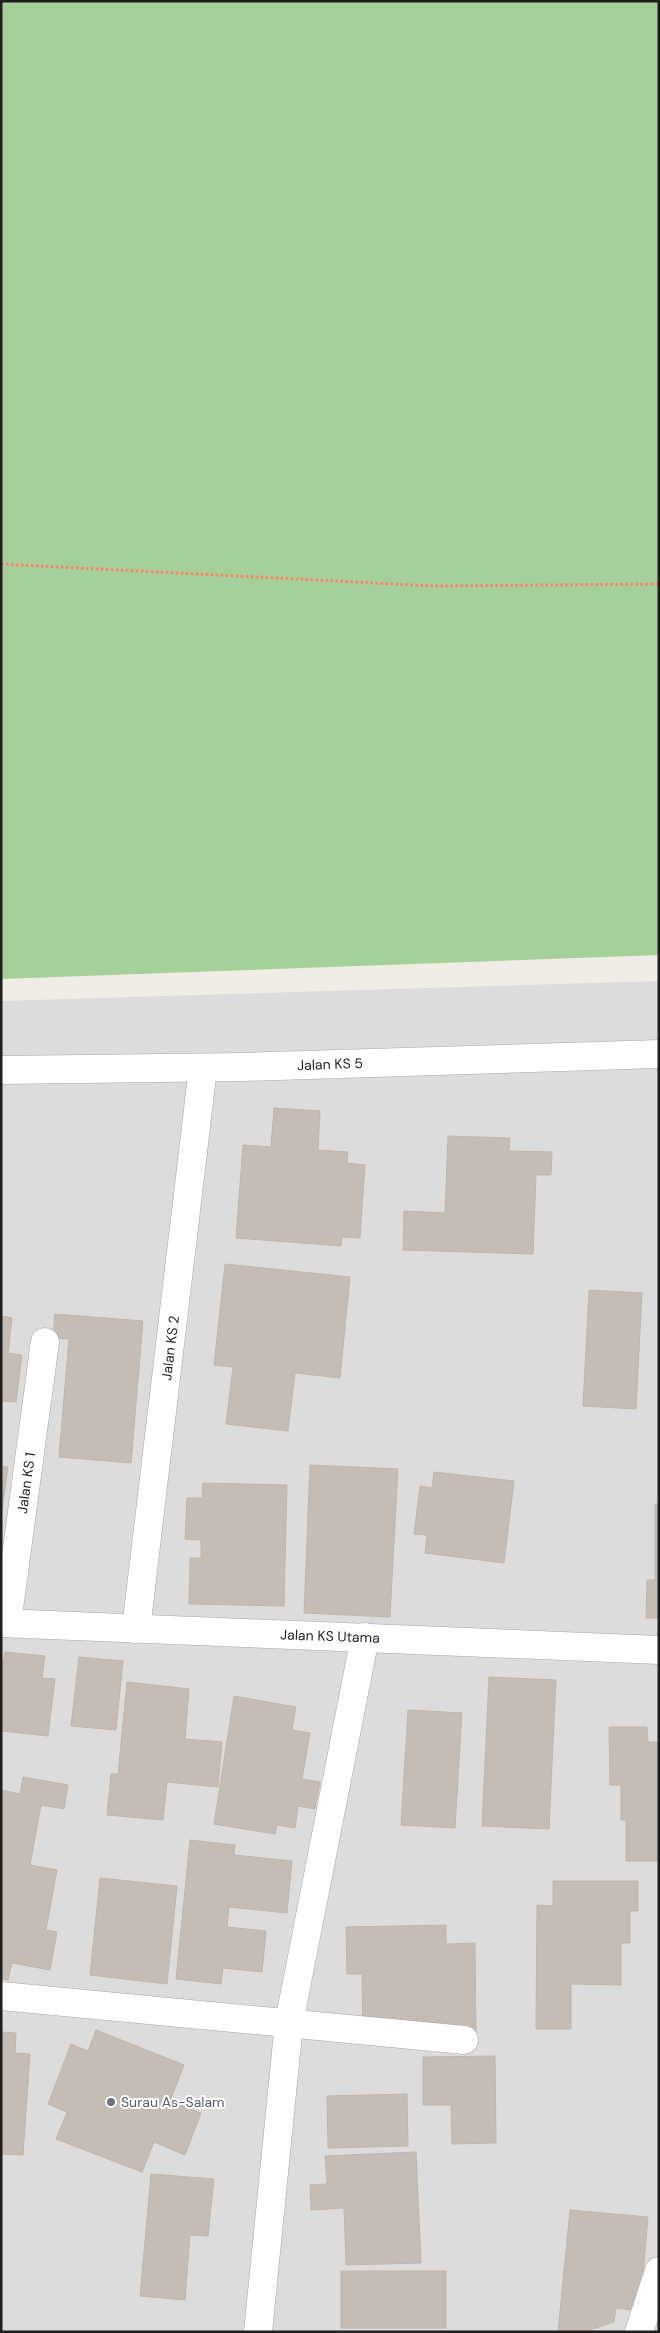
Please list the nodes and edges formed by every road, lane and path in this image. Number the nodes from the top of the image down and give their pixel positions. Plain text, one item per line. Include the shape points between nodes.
1 (1, 564) edge
2 (659, 584) edge
3 (659, 1054) edge
4 (203, 1068) junction
5 (1, 1070) edge
6 (45, 1342) dead end
7 (4, 1623) edge
8 (136, 1628) junction
9 (365, 1638) junction
10 (659, 1650) edge
11 (1, 1996) edge
12 (290, 2023) junction
13 (464, 2040) dead end
14 (659, 2271) edge
15 (258, 2332) edge
16 (639, 2332) edge

1 - 2 path via 434,586
3 - 4 street, Jalan KS 5
4 - 5 street, Jalan KS 5
4 - 8 street, Jalan KS 2
6 - 7 street, Jalan KS 1
7 - 8 street, Jalan KS Utama
8 - 9 street, Jalan KS Utama
9 - 10 street, Jalan KS Utama
9 - 12 street
11 - 12 street
12 - 13 street
12 - 15 street
14 - 16 street

